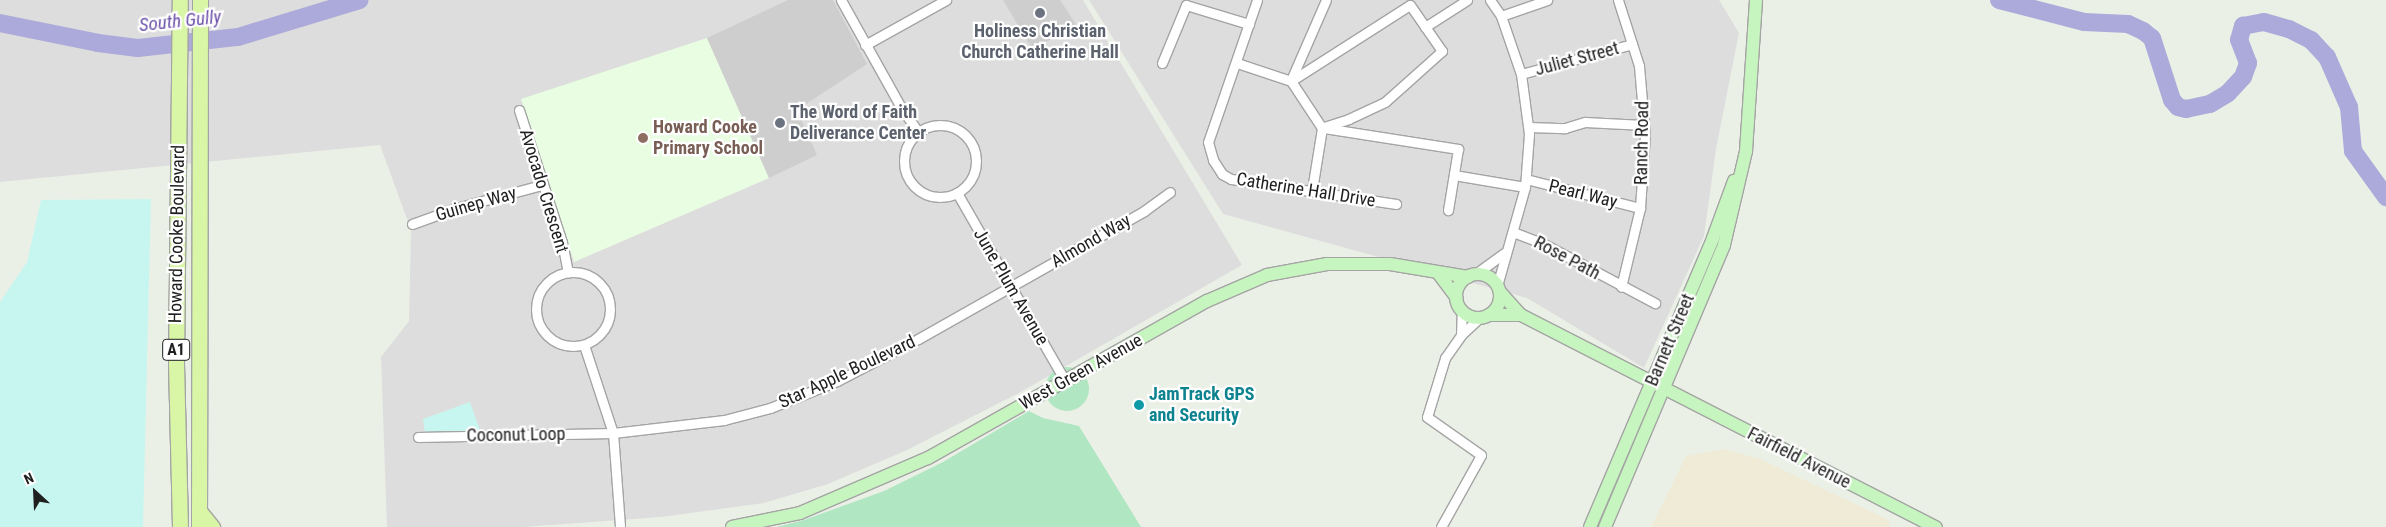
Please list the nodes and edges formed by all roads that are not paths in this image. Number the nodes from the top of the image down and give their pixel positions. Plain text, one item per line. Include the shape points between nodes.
1 (180, 0) edge
2 (200, 0) edge
3 (841, 0) edge
4 (946, 0) edge
5 (1257, 0) edge
6 (1326, 0) edge
7 (1466, 0) edge
8 (1490, 0) edge
9 (1547, 0) edge
10 (1618, 0) edge
11 (1756, 0) edge
12 (1501, 16) junction
13 (1249, 24) junction
14 (1425, 28) junction
15 (1632, 44) junction
16 (865, 45) junction
17 (1162, 63) dead end
18 (1237, 63) junction
19 (1521, 74) junction
20 (1291, 81) junction
21 (519, 110) dead end
22 (1644, 125) junction
23 (1528, 127) junction
24 (1322, 128) junction
25 (918, 132) junction
26 (1454, 176) junction
27 (1526, 183) junction
28 (541, 185) junction
29 (1312, 190) junction
30 (1170, 192) dead end
31 (957, 193) junction
32 (1396, 204) dead end
33 (1640, 208) junction
34 (1448, 210) dead end
35 (412, 224) dead end
36 (1513, 232) junction
37 (1504, 252) junction
38 (568, 272) junction
39 (1438, 273) junction
40 (1471, 276) junction
41 (1010, 286) junction
42 (1621, 287) junction
43 (1499, 289) junction
44 (1655, 303) dead end
45 (1459, 304) junction
46 (1484, 316) junction
47 (1521, 316) junction
48 (1461, 335) junction
49 (584, 345) junction
50 (1065, 381) junction
51 (1657, 385) junction
52 (613, 433) junction
53 (418, 437) dead end
54 (199, 512) junction
55 (1914, 522) edge
56 (180, 527) edge
57 (199, 527) edge
58 (212, 527) edge
59 (620, 527) edge
60 (732, 527) edge
61 (1441, 527) edge
62 (1590, 527) edge
63 (1605, 527) edge
64 (1936, 527) edge

1 - 56 main road, Howard Cooke Boulevard / A1 via 176,365
2 - 54 main road, Howard Cooke Boulevard / A1
3 - 16 street
4 - 16 street
5 - 13 street, Catherine Hall Drive
6 - 20 street
7 - 14 street
8 - 12 street
9 - 12 street
10 - 15 street, Ranch Road
11 - 51 street, Barnett Street via 1746,150
12 - 19 street
13 - 17 street via 1186,5
13 - 18 street, Catherine Hall Drive
14 - 20 street via 1410,5
14 - 24 street via 1442,51 1385,102 1349,120
15 - 19 street, Juliet Street
15 - 22 street, Ranch Road via 1639,66
16 - 25 street
18 - 20 street
18 - 29 street, Catherine Hall Drive via 1208,142 1213,160 1222,174 1231,178
19 - 23 street
20 - 24 street
21 - 28 street, Avocado Crescent
22 - 23 street via 1585,122 1566,128
22 - 33 street, Ranch Road
23 - 27 street
24 - 26 street via 1458,149
24 - 29 street
25 - 31 street via 905,153 907,177 914,187 934,197
25 - 31 street via 932,126 947,126 961,132 971,143 976,159 974,175
26 - 27 street, Pearl Way
26 - 34 street
27 - 33 street, Pearl Way
27 - 36 street
28 - 35 street, Guinep Way via 456,208
28 - 38 street, Avocado Crescent via 562,242
29 - 32 street, Catherine Hall Drive
30 - 41 street, Almond Way via 1144,211
31 - 41 street, June Plum Avenue
33 - 42 street, Ranch Road
36 - 37 street
36 - 42 street, Rose Path via 1544,244
37 - 40 street
37 - 43 street
38 - 49 street via 590,276 599,282 610,303 608,324 594,340
38 - 49 street via 554,278 542,289 536,304 537,320 547,336 558,344
39 - 40 street, West Green Avenue
39 - 45 street
39 - 50 street, West Green Avenue via 1390,264 1327,264 1267,275 1221,294
40 - 43 street via 1488,276
40 - 45 street via 1458,287
41 - 50 street, June Plum Avenue
41 - 52 street, Star Apple Boulevard via 837,381 786,402 724,420
42 - 44 street, Rose Path
43 - 46 street via 1498,305
43 - 47 street
45 - 46 street via 1469,316
45 - 48 street
46 - 47 street
46 - 48 street
47 - 51 street
48 - 61 street via 1445,358 1426,419 1481,455
49 - 52 street
50 - 60 street, West Green Avenue via 928,458 850,494 800,513
51 - 55 street, Fairfield Avenue
51 - 62 street, Barnett Street
51 - 63 street, Barnett Street
52 - 53 street, Coconut Loop
52 - 59 street
54 - 57 main road, Howard Cooke Boulevard / A1
54 - 58 main road
55 - 64 street, Fairfield Avenue

